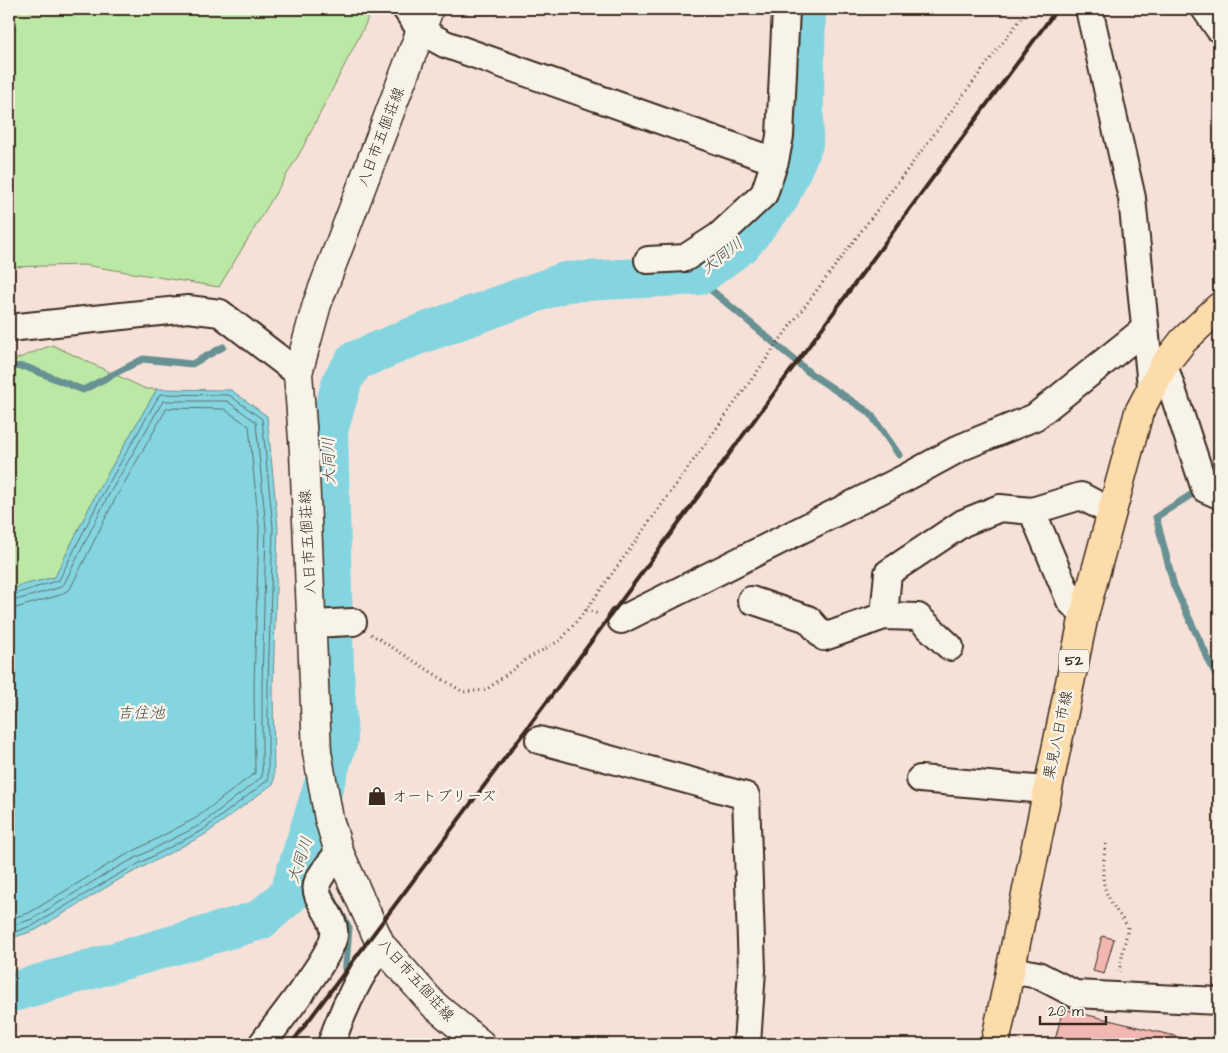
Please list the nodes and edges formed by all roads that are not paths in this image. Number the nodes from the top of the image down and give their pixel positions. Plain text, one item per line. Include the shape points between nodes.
1 (786, 9) edge
2 (1087, 9) edge
3 (1204, 9) edge
4 (419, 16) edge
5 (1219, 30) edge
6 (776, 161) junction
7 (648, 260) dead end
8 (1219, 308) edge
9 (9, 328) edge
10 (1144, 329) junction
11 (298, 373) junction
12 (1157, 376) junction
13 (1219, 495) edge
14 (1032, 511) junction
15 (1111, 512) junction
16 (751, 600) dead end
17 (1084, 615) junction
18 (884, 616) junction
19 (621, 620) dead end
20 (353, 622) road end
21 (312, 624) junction
22 (950, 647) dead end
23 (539, 740) dead end
24 (920, 779) dead end
25 (1046, 790) junction
26 (339, 852) junction
27 (380, 944) junction
28 (1011, 970) junction
29 (1219, 1001) edge
30 (262, 1044) edge
31 (331, 1044) edge
32 (480, 1044) edge
33 (747, 1044) edge
34 (995, 1044) edge

1 - 6 street
2 - 10 street via 1132,198
3 - 5 street
4 - 6 street via 444,44
4 - 11 main road, 八日市五個荘線 via 317,304
6 - 7 street via 764,194 719,236 685,258
8 - 12 main road, 栗見八日市線 / 52 via 1183,341
9 - 11 street via 188,309 220,313
10 - 12 street
10 - 19 street via 1035,417 962,446 905,478
11 - 21 main road, 八日市五個荘線
12 - 13 street via 1206,489
12 - 15 main road, 栗見八日市線 / 52 via 1139,412
14 - 15 street via 1081,496
14 - 17 street via 1070,601
14 - 18 street via 1000,508 962,523 888,574
15 - 17 main road, 栗見八日市線 / 52
16 - 18 street via 808,619 824,637
17 - 25 main road, 栗見八日市線 / 52
18 - 22 street via 918,618
20 - 21 street
21 - 26 main road, 八日市五個荘線 via 317,752 329,819
23 - 33 street via 746,796 752,970
24 - 25 street
25 - 28 main road, 栗見八日市線 / 52
26 - 27 main road, 八日市五個荘線
26 - 30 street via 318,881 316,890 329,915 334,934 327,954
27 - 31 street via 361,973
27 - 32 main road, 八日市五個荘線 via 434,1005
28 - 29 street via 1038,975 1075,994
28 - 34 main road, 栗見八日市線 / 52

